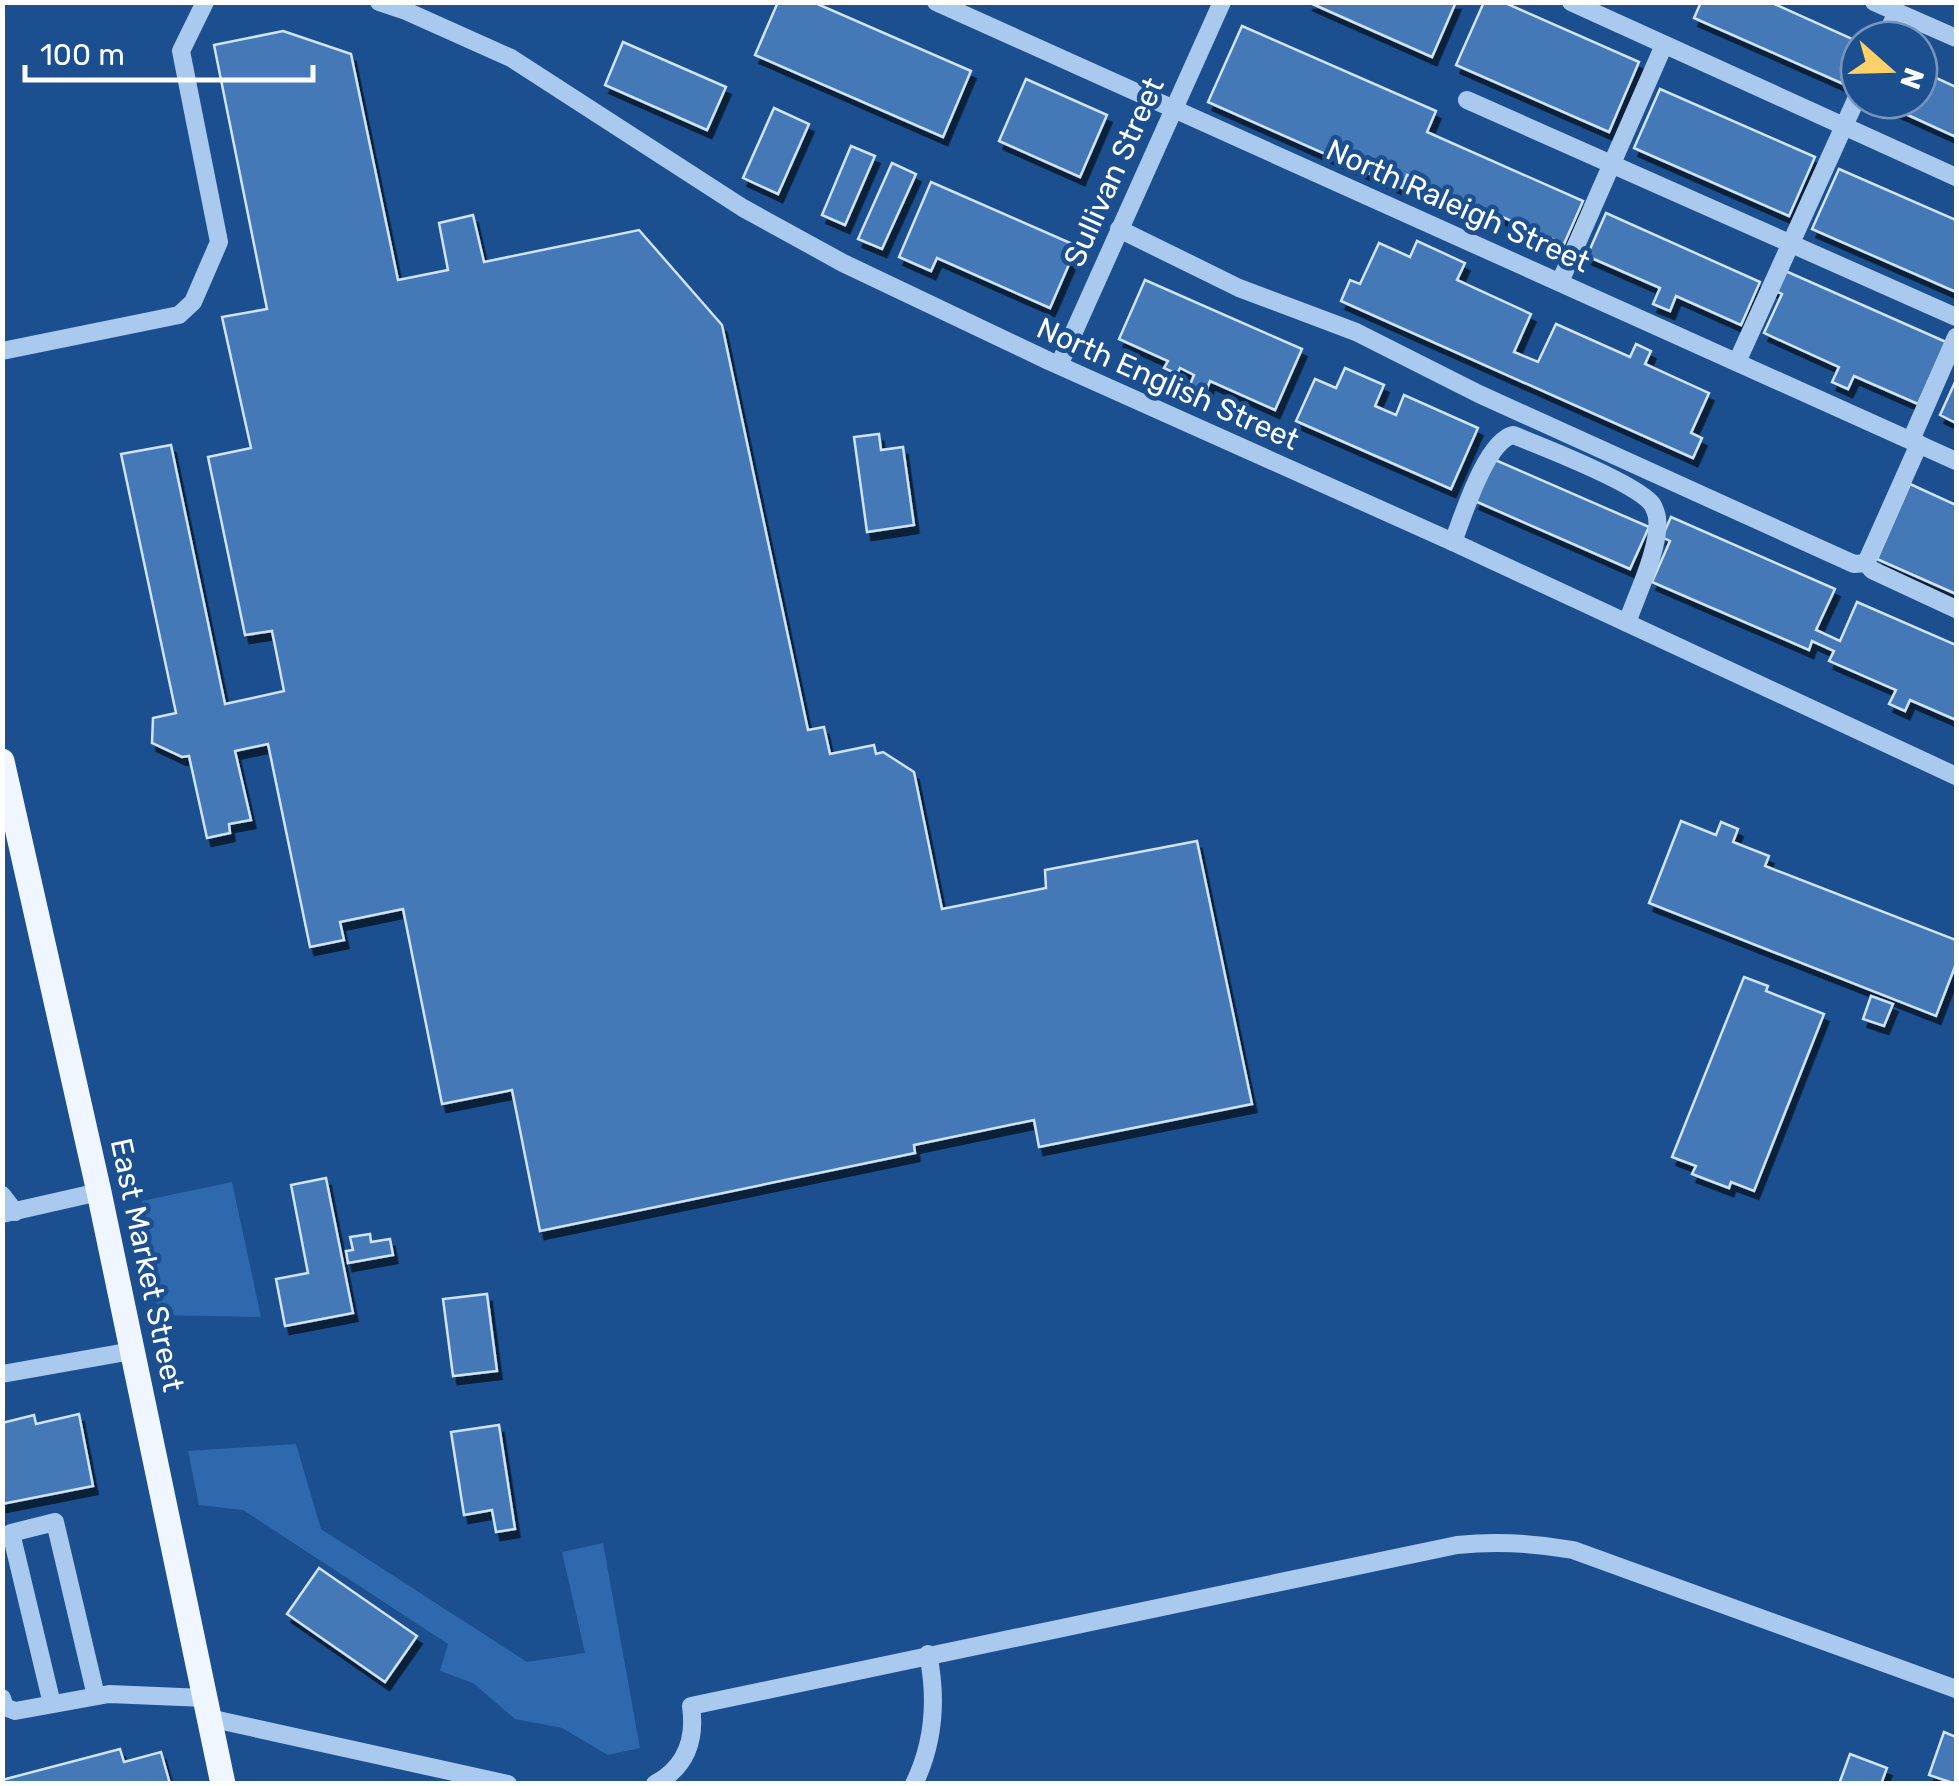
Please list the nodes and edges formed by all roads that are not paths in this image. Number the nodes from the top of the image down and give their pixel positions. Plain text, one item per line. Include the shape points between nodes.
1 (205, 2) edge
2 (379, 2) edge
3 (936, 2) edge
4 (1222, 2) edge
5 (1571, 2) edge
6 (1874, 2) edge
7 (1896, 12) junction
8 (1893, 20) edge
9 (1956, 38) edge
10 (1664, 45) junction
11 (1467, 100) dead end
12 (1174, 107) junction
13 (1847, 120) edge
14 (1844, 126) junction
15 (1612, 166) junction
16 (1956, 177) edge
17 (1119, 228) junction
18 (1790, 245) junction
19 (1560, 282) junction
20 (1956, 318) edge
21 (1956, 338) edge
22 (2, 351) edge
23 (1738, 362) junction
24 (1059, 365) junction
25 (1915, 442) junction
26 (1956, 461) edge
27 (1453, 542) junction
28 (1866, 563) junction
29 (1956, 609) edge
30 (1626, 622) junction
31 (2, 761) edge
32 (1956, 776) edge
33 (99, 1192) junction
34 (2, 1195) edge
35 (9, 1213) edge
36 (132, 1350) junction
37 (2, 1374) edge
38 (928, 1654) junction
39 (1956, 1689) edge
40 (96, 1696) junction
41 (2, 1698) edge
42 (52, 1704) junction
43 (207, 1708) junction
44 (223, 1784) edge
45 (508, 1784) edge
46 (656, 1784) edge
47 (914, 1784) edge

1 - 22 street via 182,51 218,242 192,302 179,315
2 - 24 street, North English Street via 511,58 743,208
3 - 12 street, North Raleigh Street
4 - 12 street, Sullivan Street
5 - 10 street
6 - 7 street
7 - 8 street
7 - 9 street
10 - 14 street
10 - 15 street
11 - 15 street
12 - 17 street, Sullivan Street
12 - 19 street, North Raleigh Street
13 - 14 street
14 - 16 street
14 - 18 street
15 - 18 street
15 - 19 street
17 - 24 street, Sullivan Street
17 - 28 street via 1776,530 1854,564
18 - 20 street
18 - 23 street
19 - 23 street, North Raleigh Street
21 - 25 street
23 - 25 street, North Raleigh Street
24 - 27 street, North English Street
25 - 26 street, North Raleigh Street
25 - 28 street
27 - 30 street, North English Street
27 - 30 street via 1504,437 1597,472 1641,494 1658,524
28 - 29 street
30 - 32 street, North English Street
31 - 33 main road, East Market Street
33 - 35 street
33 - 36 main road, East Market Street
34 - 35 street
36 - 37 street
36 - 43 main road, East Market Street
38 - 39 street via 1498,1542 1574,1550
38 - 46 street via 691,1706 690,1747 674,1774
38 - 47 street via 934,1683 929,1745
40 - 42 street
40 - 42 street via 55,1522 11,1533
40 - 43 street
41 - 42 street via 15,1711
43 - 44 main road, East Market Street
43 - 45 street

